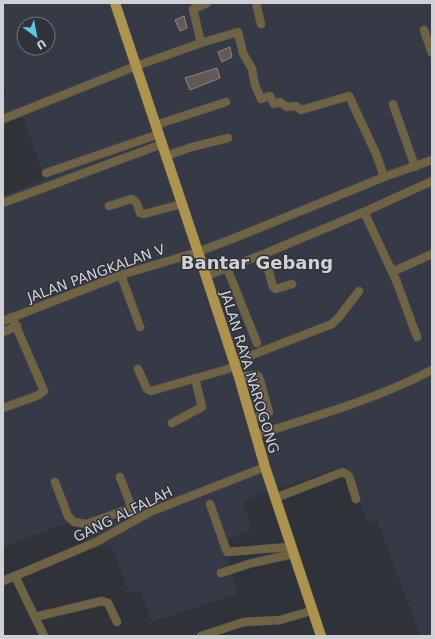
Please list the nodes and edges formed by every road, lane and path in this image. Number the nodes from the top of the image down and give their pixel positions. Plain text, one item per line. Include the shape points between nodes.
1 (115, 3) edge
2 (207, 3) edge
3 (256, 3) edge
4 (261, 24) dead end
5 (424, 30) dead end
6 (201, 43) junction
7 (432, 53) edge
8 (136, 66) junction
9 (226, 102) dead end
10 (393, 104) dead end
11 (3, 119) edge
12 (158, 130) junction
13 (228, 138) dead end
14 (162, 144) junction
15 (166, 156) junction
16 (432, 160) edge
17 (415, 167) junction
18 (46, 173) dead end
19 (384, 177) junction
20 (432, 181) edge
21 (3, 203) edge
22 (182, 204) junction
23 (109, 206) dead end
24 (364, 212) junction
25 (198, 252) junction
26 (264, 254) junction
27 (432, 254) edge
28 (226, 268) junction
29 (392, 272) junction
30 (121, 275) junction
31 (206, 276) junction
32 (292, 284) dead end
33 (359, 291) dead end
34 (12, 317) junction
35 (3, 321) edge
36 (17, 326) junction
37 (140, 327) dead end
38 (3, 332) edge
39 (417, 337) dead end
40 (257, 343) dead end
41 (235, 364) junction
42 (138, 369) dead end
43 (432, 370) edge
44 (239, 377) junction
45 (195, 378) junction
46 (3, 408) edge
47 (252, 419) junction
48 (172, 423) dead end
49 (256, 435) junction
50 (265, 467) junction
51 (120, 477) dead end
52 (55, 482) dead end
53 (275, 498) junction
54 (356, 499) dead end
55 (210, 504) dead end
56 (131, 508) junction
57 (136, 519) junction
58 (292, 550) junction
59 (221, 573) dead end
60 (15, 576) junction
61 (3, 581) edge
62 (311, 611) junction
63 (34, 617) junction
64 (117, 622) dead end
65 (212, 634) edge
66 (44, 636) edge
67 (201, 636) edge
68 (321, 636) edge

1 - 8 main road, JALAN RAYA NAROGONG
2 - 6 street via 193,9
3 - 4 street
5 - 7 street
6 - 8 street
6 - 19 street via 238,32 243,53 252,69 261,99 270,96 274,104 280,102 287,107 296,106 301,110 349,96
8 - 11 street
8 - 12 main road, JALAN RAYA NAROGONG
9 - 12 street
10 - 17 street
12 - 14 main road, JALAN RAYA NAROGONG
12 - 18 street
13 - 15 street
14 - 15 main road, JALAN RAYA NAROGONG
14 - 21 street
15 - 22 main road, JALAN RAYA NAROGONG
16 - 17 street, JALAN PANGKALAN V
17 - 19 street, JALAN PANGKALAN V
19 - 25 street, JALAN PANGKALAN V
20 - 24 street
22 - 23 street via 144,214 140,212 135,200 131,199
22 - 25 main road, JALAN RAYA NAROGONG
24 - 26 street
24 - 29 street
25 - 30 street, JALAN PANGKALAN V
25 - 31 main road, JALAN RAYA NAROGONG
26 - 28 street
26 - 32 street via 273,287 276,289
27 - 29 street
28 - 31 street
28 - 40 street
29 - 39 street
30 - 34 street, JALAN PANGKALAN V
30 - 37 street
31 - 41 main road, JALAN RAYA NAROGONG
33 - 41 street via 332,324
34 - 35 street, JALAN PANGKALAN V
34 - 36 street
36 - 38 street
36 - 46 street via 44,391
41 - 44 main road, JALAN RAYA NAROGONG
41 - 45 street
42 - 45 street via 147,389 151,391
43 - 49 street via 379,395
44 - 47 main road, JALAN RAYA NAROGONG
44 - 47 street via 256,375 259,378 269,412
45 - 48 street via 202,407
47 - 49 main road, JALAN RAYA NAROGONG
49 - 50 main road, JALAN RAYA NAROGONG
50 - 53 main road, JALAN RAYA NAROGONG
50 - 57 street, GANG ALFALAH
51 - 56 street
52 - 56 street via 68,516 74,522 87,524
53 - 54 street via 343,472 349,476
53 - 58 main road, JALAN RAYA NAROGONG
55 - 58 street via 227,552
56 - 57 street
57 - 60 street, GANG ALFALAH via 96,542
58 - 59 street
58 - 62 main road, JALAN RAYA NAROGONG
60 - 61 street, GANG ALFALAH
60 - 63 street
62 - 65 street via 280,620 244,622
62 - 68 main road, JALAN RAYA NAROGONG
63 - 64 street via 102,601 108,603
63 - 66 street
65 - 67 street

